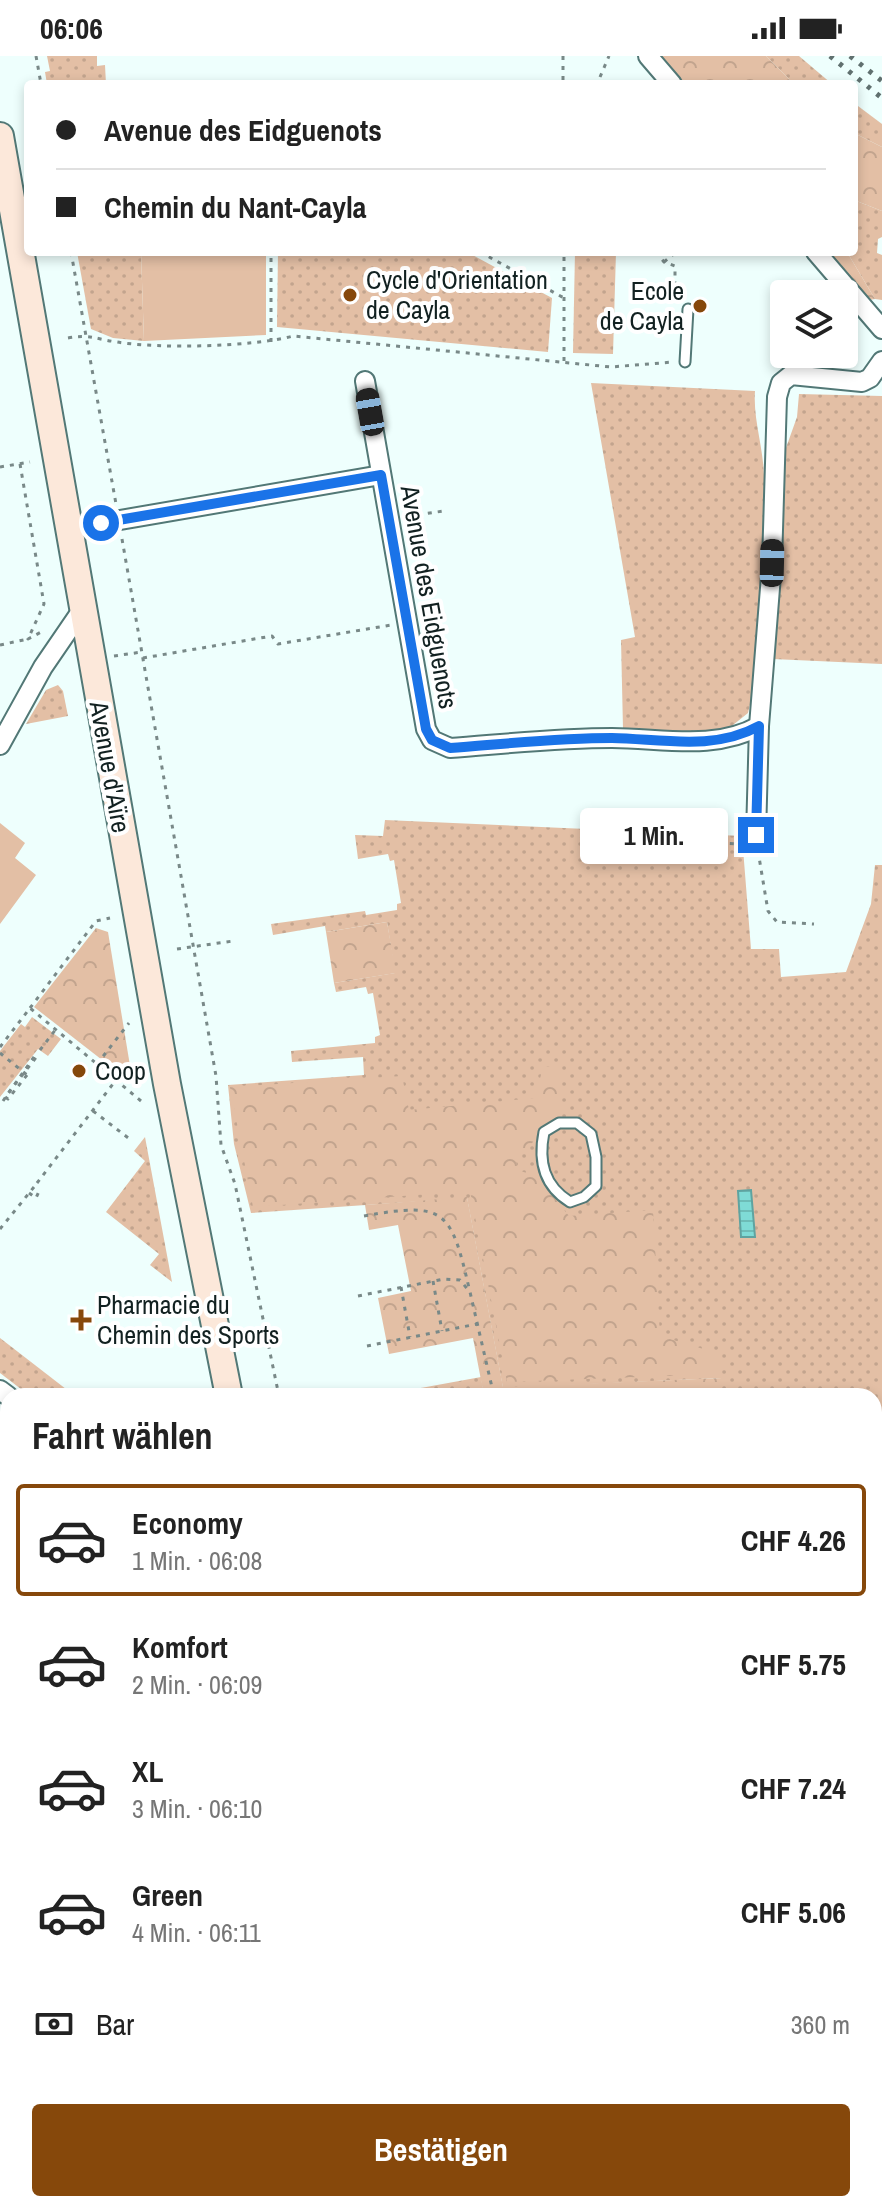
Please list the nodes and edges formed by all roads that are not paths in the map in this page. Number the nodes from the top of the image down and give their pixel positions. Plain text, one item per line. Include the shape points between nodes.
1 (648, 56) edge
2 (669, 80) edge
3 (0, 136) edge
4 (819, 256) edge
5 (688, 309) dead end
6 (882, 329) edge
7 (882, 361) edge
8 (685, 362) road end
9 (365, 381) dead end
10 (862, 382) junction
11 (882, 383) edge
12 (381, 475) junction
13 (68, 529) junction
14 (82, 610) junction
15 (759, 726) junction
16 (0, 745) edge
17 (752, 842) road end
18 (544, 1132) joint
19 (227, 1388) edge

1 - 2 street
3 - 13 main road, Avenue d'Aïre
4 - 6 street
5 - 8 lane
7 - 10 street
9 - 12 street, Avenue des Eidguenots
10 - 11 street
10 - 15 street via 791,375 781,383
12 - 13 street, Avenue des Eidguenots
12 - 15 street, Avenue des Eidguenots via 432,740 450,748 611,738 722,741
13 - 14 main road, Avenue d'Aïre
14 - 16 street
14 - 19 main road, Avenue d'Aïre via 181,1162
15 - 17 street
18 - 18 lane via 559,1123 577,1123 591,1134 596,1186 584,1197 570,1202 545,1176 540,1151

